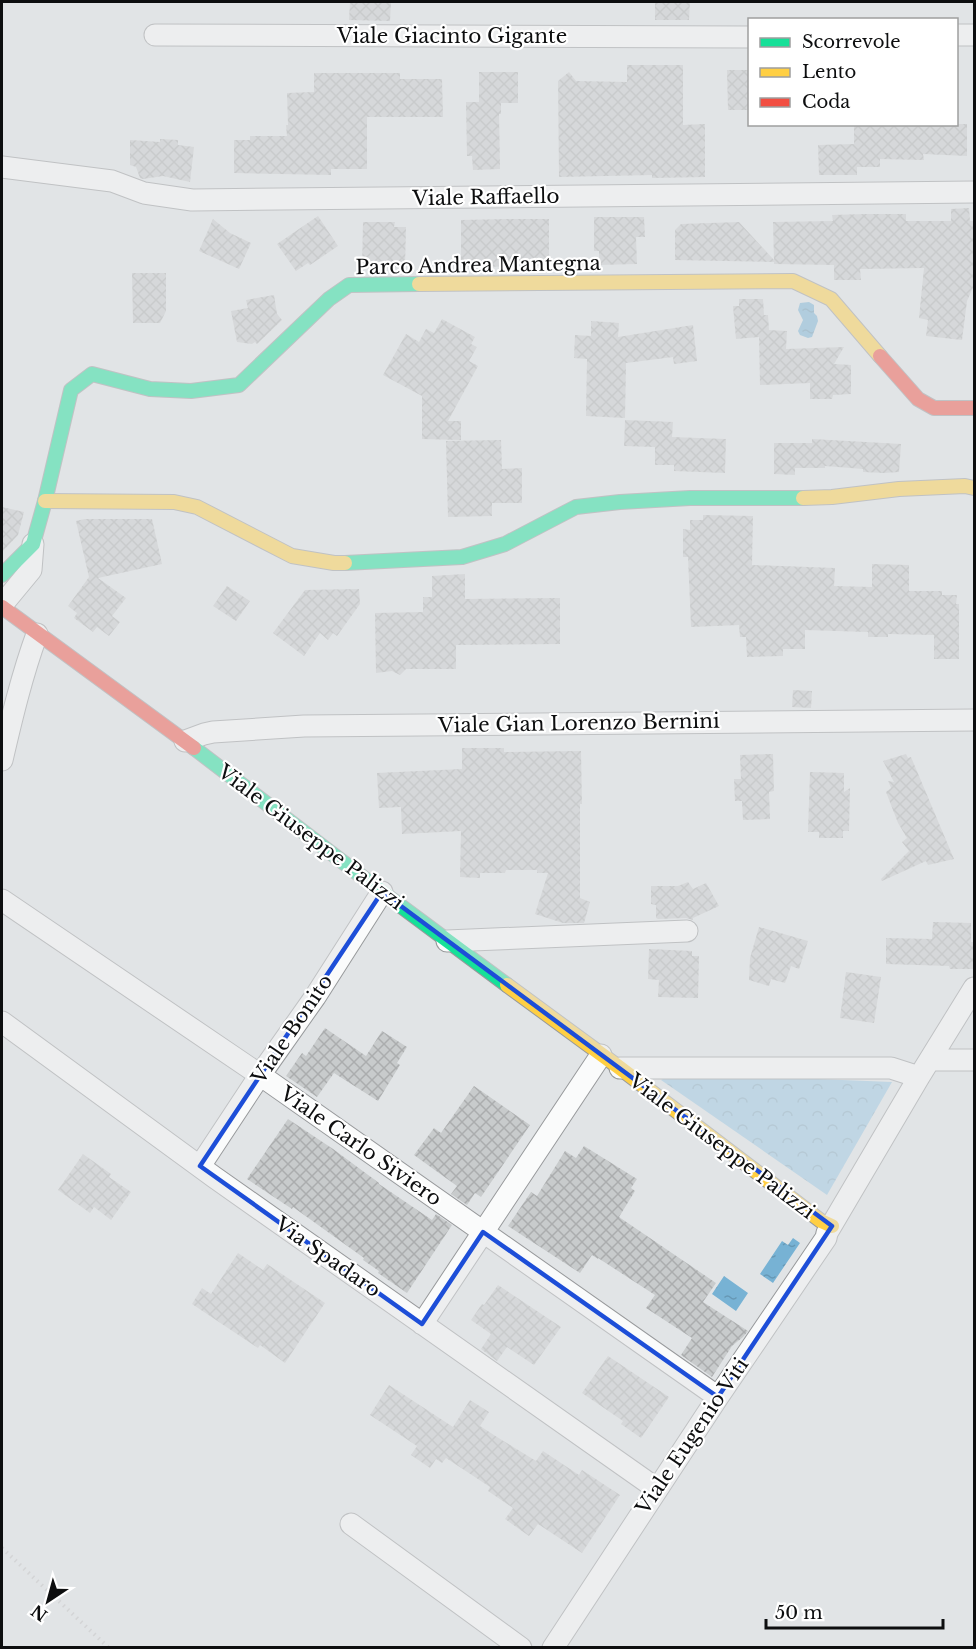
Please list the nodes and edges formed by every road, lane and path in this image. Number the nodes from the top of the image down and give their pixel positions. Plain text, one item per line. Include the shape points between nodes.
1 (155, 35) dead end
2 (958, 35) edge
3 (975, 35) edge
4 (748, 37) edge
5 (2, 167) edge
6 (975, 192) edge
7 (975, 408) edge
8 (975, 488) edge
9 (45, 501) junction
10 (33, 544) junction
11 (2, 575) edge
12 (2, 606) edge
13 (37, 634) junction
14 (975, 720) edge
15 (185, 741) junction
16 (2, 760) edge
17 (382, 892) junction
18 (2, 900) edge
19 (687, 932) dead end
20 (447, 941) junction
21 (975, 988) edge
22 (2, 1022) edge
23 (601, 1055) junction
24 (930, 1060) junction
25 (975, 1060) edge
26 (620, 1068) junction
27 (260, 1075) junction
28 (919, 1077) junction
29 (200, 1166) junction
30 (832, 1226) junction
31 (483, 1232) junction
32 (422, 1324) junction
33 (718, 1396) junction
34 (657, 1489) junction
35 (351, 1524) dead end
36 (2, 1548) edge
37 (109, 1647) edge
38 (521, 1647) edge
39 (553, 1647) edge

1 - 4 street, Viale Giacinto Gigante
2 - 3 street
5 - 6 street, Viale Raffaello via 112,181 144,193 192,200
7 - 9 street, Parco Andrea Mantegna via 934,408 918,399 831,299 793,281 349,285 329,299 239,385 191,391 150,389 92,374 71,390
8 - 9 street via 899,489 832,497 690,498 576,507 505,544 462,557 334,563 292,555 197,507 174,502
9 - 10 street, Parco Andrea Mantegna
10 - 11 street, Parco Andrea Mantegna
10 - 12 street via 31,570
12 - 13 street, Viale Giuseppe Palizzi
13 - 15 street, Viale Giuseppe Palizzi
13 - 16 street
14 - 15 street, Viale Gian Lorenzo Bernini via 304,726 213,732
15 - 17 street, Viale Giuseppe Palizzi
17 - 20 street, Viale Giuseppe Palizzi
17 - 27 street, Viale Bonito
18 - 27 street, Viale Carlo Siviero
19 - 20 street
20 - 23 street, Viale Giuseppe Palizzi
21 - 24 street, Viale Giuseppe Palizzi
22 - 29 street, Via Spadaro
23 - 26 street, Viale Giuseppe Palizzi
23 - 31 street
24 - 25 street
24 - 28 street, Viale Giuseppe Palizzi
26 - 28 street, Viale Giuseppe Palizzi via 891,1068
26 - 30 street, Viale Giuseppe Palizzi
27 - 29 street, Viale Bonito
27 - 31 street, Viale Carlo Siviero
28 - 30 street, Viale Giuseppe Palizzi
29 - 32 street, Via Spadaro
30 - 33 street, Viale Eugenio Viti
31 - 32 street
31 - 33 street, Viale Carlo Siviero
32 - 34 street, Via Spadaro
33 - 34 street, Viale Eugenio Viti
34 - 39 street, Viale Eugenio Viti
35 - 38 street
36 - 37 path

